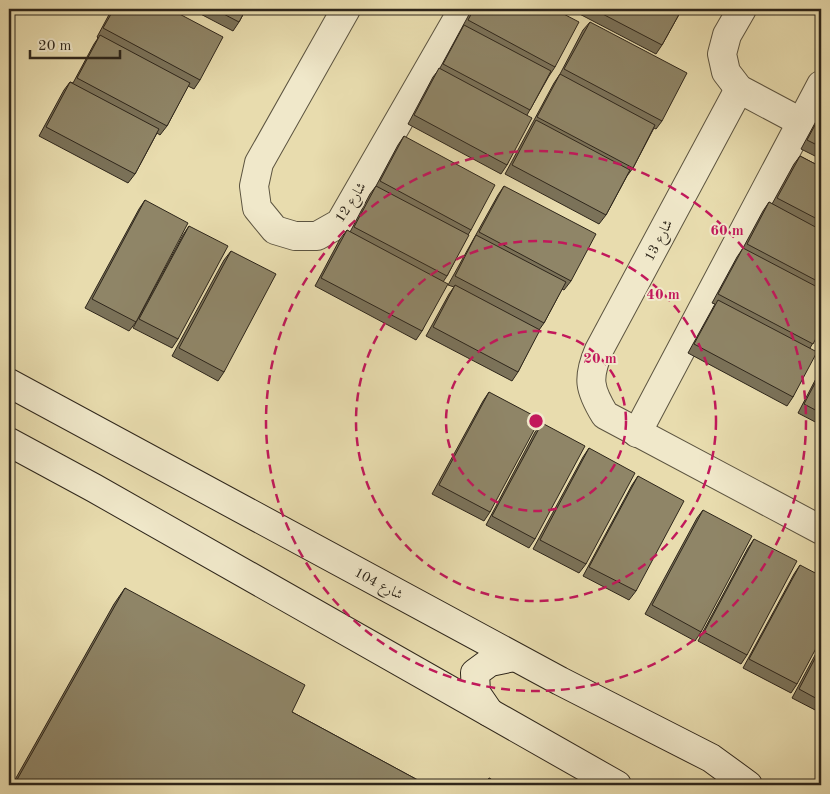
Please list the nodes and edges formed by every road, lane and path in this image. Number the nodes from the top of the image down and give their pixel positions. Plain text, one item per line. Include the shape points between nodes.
1 (346, 9) edge
2 (461, 9) edge
3 (742, 9) edge
4 (821, 85) edge
5 (739, 89) junction
6 (802, 122) junction
7 (9, 383) edge
8 (637, 433) junction
9 (9, 442) edge
10 (821, 530) edge
11 (514, 657) junction
12 (489, 712) junction
13 (617, 785) edge
14 (748, 785) edge

1 - 2 street, شارع 12 via 257,171 254,186 257,208 275,230 295,236 317,236 340,223
3 - 5 street via 727,35 722,54 726,72
4 - 6 street
5 - 6 street
5 - 8 street, شارع 13 via 593,363 593,396 605,415
6 - 8 street
7 - 11 street, شارع 104
8 - 10 street, شارع 13
9 - 12 street
11 - 12 street via 490,662 475,672 476,693
11 - 14 street, شارع 104 via 712,758
12 - 13 street

